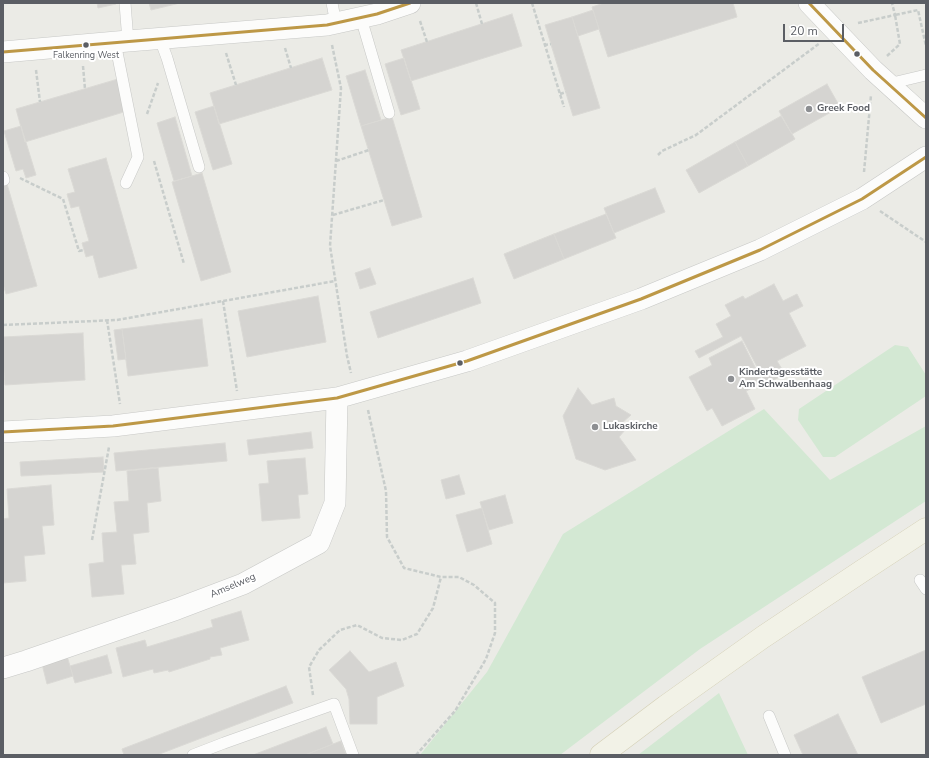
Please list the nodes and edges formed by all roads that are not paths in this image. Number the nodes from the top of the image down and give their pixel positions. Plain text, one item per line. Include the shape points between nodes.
1 (125, 3) edge
2 (332, 3) edge
3 (410, 3) edge
4 (809, 3) edge
5 (361, 18) junction
6 (332, 25) junction
7 (160, 39) junction
8 (121, 41) junction
9 (3, 52) edge
10 (926, 75) edge
11 (880, 77) junction
12 (390, 112) dead end
13 (926, 118) edge
14 (926, 157) edge
15 (199, 167) dead end
16 (126, 183) dead end
17 (337, 398) junction
18 (3, 432) edge
19 (926, 529) edge
20 (3, 668) edge
21 (769, 716) dead end
22 (193, 755) edge
23 (353, 755) edge
24 (601, 755) edge
25 (785, 755) edge

1 - 8 lane
2 - 6 lane
3 - 5 street
4 - 11 street via 845,28
5 - 6 street
5 - 12 lane
6 - 7 street
7 - 8 street
7 - 15 lane
8 - 9 street
8 - 16 lane via 138,157
10 - 11 lane
11 - 13 street
14 - 17 street via 862,199 760,250 641,299 467,361
17 - 18 street via 118,426
17 - 20 street, Amselweg via 335,503 318,543 243,584
19 - 24 main road via 756,642
21 - 25 lane
22 - 23 lane via 334,704

